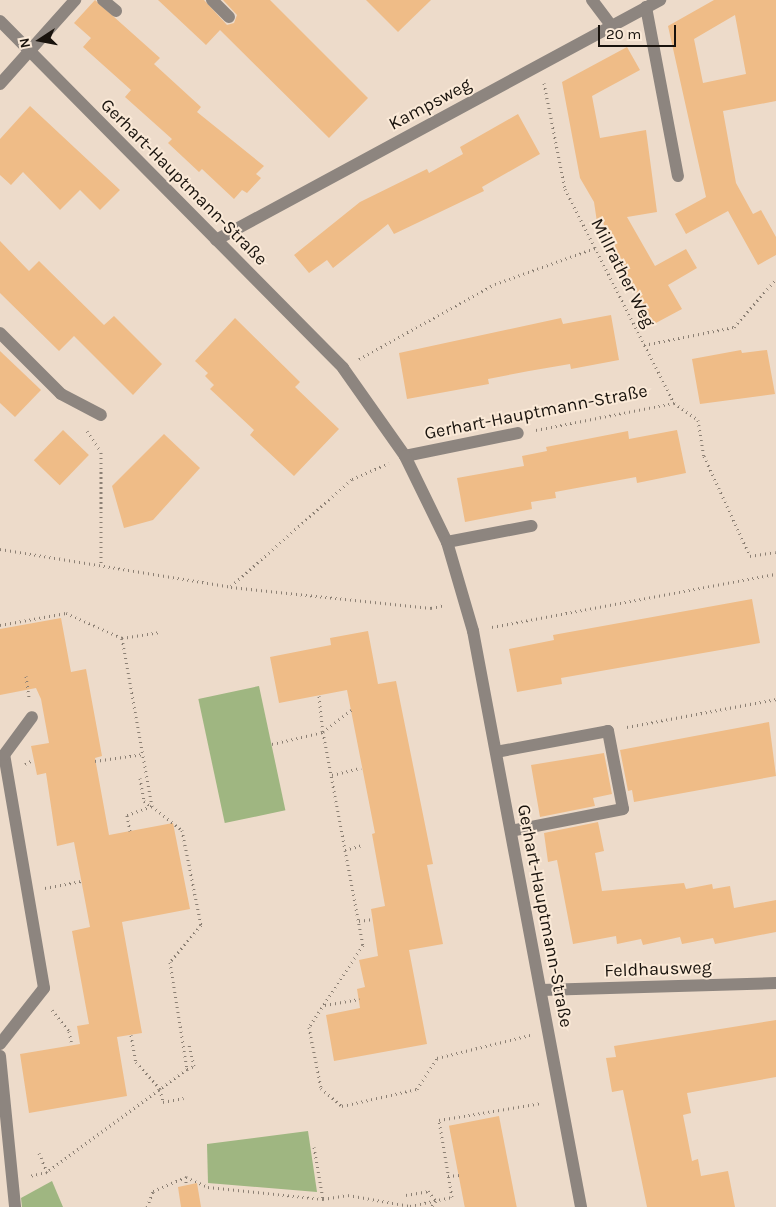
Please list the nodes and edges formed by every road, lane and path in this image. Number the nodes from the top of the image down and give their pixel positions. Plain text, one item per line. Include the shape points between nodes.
1 (75, 0) edge
2 (103, 0) edge
3 (212, 0) edge
4 (592, 0) edge
5 (660, 0) edge
6 (646, 7) junction
7 (116, 11) dead end
8 (230, 17) dead end
9 (0, 21) edge
10 (611, 25) junction
11 (30, 53) junction
12 (540, 64) junction
13 (0, 84) edge
14 (678, 176) dead end
15 (216, 240) junction
16 (595, 248) junction
17 (776, 279) edge
18 (0, 334) edge
19 (644, 345) junction
20 (343, 368) junction
21 (674, 403) junction
22 (100, 415) dead end
23 (81, 423) dead end
24 (518, 434) joint
25 (405, 456) junction
26 (532, 526) dead end
27 (447, 542) junction
28 (0, 549) edge
29 (776, 552) edge
30 (101, 565) junction
31 (776, 574) edge
32 (231, 586) junction
33 (466, 601) junction
34 (0, 625) edge
35 (473, 631) junction
36 (159, 632) dead end
37 (122, 638) junction
38 (319, 696) dead end
39 (776, 700) edge
40 (350, 710) dead end
41 (32, 717) dead end
42 (608, 731) junction
43 (323, 732) junction
44 (272, 744) dead end
45 (496, 752) junction
46 (142, 754) junction
47 (95, 761) dead end
48 (361, 768) dead end
49 (332, 775) junction
50 (140, 778) dead end
51 (152, 806) junction
52 (130, 831) dead end
53 (511, 831) junction
54 (363, 846) dead end
55 (346, 850) junction
56 (81, 880) dead end
57 (30, 892) junction
58 (373, 919) dead end
59 (359, 921) junction
60 (776, 983) edge
61 (541, 990) junction
62 (39, 994) junction
63 (359, 999) dead end
64 (324, 1005) junction
65 (549, 1031) junction
66 (131, 1035) dead end
67 (0, 1044) edge
68 (72, 1045) dead end
69 (189, 1045) dead end
70 (0, 1056) edge
71 (187, 1069) junction
72 (160, 1089) junction
73 (184, 1098) dead end
74 (562, 1100) junction
75 (314, 1147) dead end
76 (39, 1153) dead end
77 (458, 1175) dead end
78 (448, 1176) junction
79 (186, 1177) junction
80 (186, 1185) dead end
81 (258, 1194) junction
82 (348, 1195) junction
83 (406, 1195) dead end
84 (262, 1199) dead end
85 (323, 1200) junction
86 (346, 1200) dead end
87 (436, 1201) junction
88 (14, 1207) edge
89 (147, 1207) edge
90 (431, 1207) edge
91 (581, 1207) edge

1 - 11 street
2 - 7 street
3 - 8 street
4 - 10 street
5 - 6 street, Kampsweg
6 - 10 street, Kampsweg
6 - 14 street
9 - 11 street, Gerhart-Hauptmann-Straße
10 - 12 street, Kampsweg
11 - 13 street
11 - 15 street, Gerhart-Hauptmann-Straße
12 - 15 street, Kampsweg
12 - 16 path, Millrather Weg via 565,189
15 - 20 street, Gerhart-Hauptmann-Straße
16 - 19 path, Millrather Weg
16 - 20 path via 495,284
17 - 19 path, Millrather Weg via 734,327
18 - 22 street via 61,394
19 - 21 path
20 - 25 street, Gerhart-Hauptmann-Straße
21 - 24 path, Gerhart-Hauptmann-Straße
21 - 29 path via 698,420 704,456 750,556
23 - 30 path via 101,452
24 - 25 street, Gerhart-Hauptmann-Straße
25 - 27 street, Gerhart-Hauptmann-Straße
25 - 32 path via 352,479
26 - 27 street
27 - 33 street, Gerhart-Hauptmann-Straße
28 - 30 path
30 - 32 path
31 - 35 path
32 - 33 path via 431,608
33 - 35 street, Gerhart-Hauptmann-Straße
34 - 37 path via 66,613
35 - 45 street, Gerhart-Hauptmann-Straße
36 - 37 path
37 - 46 path
38 - 43 path
39 - 42 path
40 - 43 path
41 - 57 street via 4,755
42 - 45 street
42 - 53 street via 623,809
43 - 44 path
43 - 49 path
45 - 53 street, Gerhart-Hauptmann-Straße
46 - 47 path
46 - 51 path
48 - 49 path
49 - 55 path
50 - 51 path via 144,801
51 - 52 path via 127,815
51 - 71 path via 182,830 200,924 170,962
53 - 61 street, Gerhart-Hauptmann-Straße
54 - 55 path
55 - 59 path
56 - 57 path
57 - 62 street via 44,988
58 - 59 path
59 - 64 path via 363,945
60 - 61 street, Feldhausweg
61 - 65 street, Gerhart-Hauptmann-Straße
62 - 67 street
62 - 68 path via 69,1031
63 - 64 path
64 - 65 path via 309,1028 320,1088 342,1106 417,1089 437,1058
65 - 74 street, Gerhart-Hauptmann-Straße
66 - 72 path via 136,1062
69 - 71 path via 194,1066
70 - 88 street
71 - 72 path
72 - 73 path via 163,1102
72 - 76 path via 47,1172
74 - 78 path via 439,1120
74 - 91 street, Gerhart-Hauptmann-Straße
75 - 85 path
77 - 78 path
78 - 87 path via 452,1197
79 - 80 path
79 - 81 path via 208,1187
79 - 89 path via 153,1192
81 - 84 path
81 - 85 path
82 - 85 path
82 - 86 path
82 - 87 path via 410,1206
83 - 87 path via 428,1191
87 - 90 path

